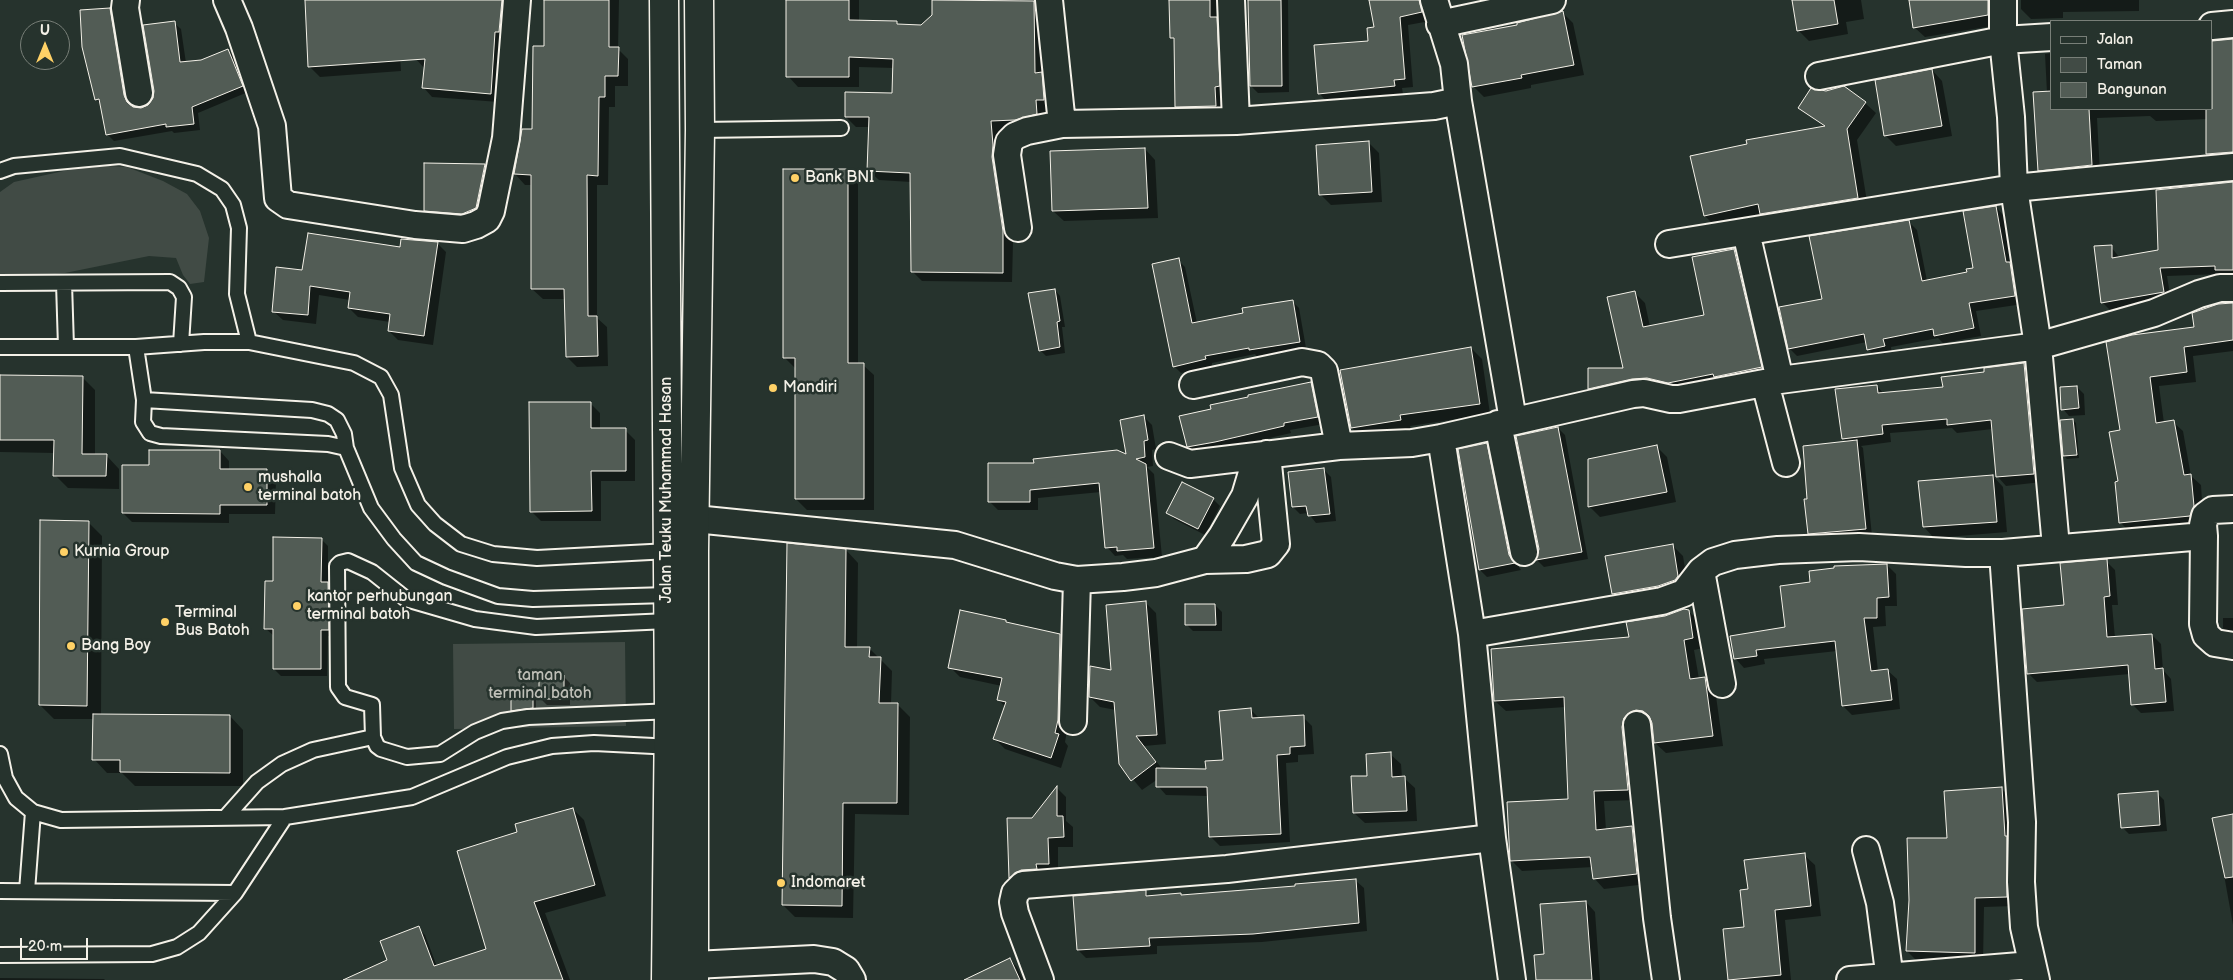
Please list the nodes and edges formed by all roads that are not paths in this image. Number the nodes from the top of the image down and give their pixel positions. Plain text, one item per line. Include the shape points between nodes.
1 (126, 0) edge
2 (227, 0) edge
3 (517, 0) edge
4 (664, 0) edge
5 (699, 0) edge
6 (1050, 0) edge
7 (1231, 0) edge
8 (1552, 0) edge
9 (2003, 0) edge
10 (1437, 12) edge
11 (2233, 24) edge
12 (2213, 26) edge
13 (2050, 37) edge
14 (2004, 40) junction
15 (1818, 76) dead end
16 (139, 93) dead end
17 (1458, 101) junction
18 (1236, 121) junction
19 (1062, 124) junction
20 (841, 128) dead end
21 (700, 130) junction
22 (2233, 167) edge
23 (0, 171) edge
24 (2014, 188) junction
25 (1018, 228) dead end
26 (1746, 232) junction
27 (1669, 244) dead end
28 (0, 283) edge
29 (64, 283) junction
30 (2233, 288) edge
31 (249, 342) junction
32 (181, 344) junction
33 (2038, 346) junction
34 (0, 347) edge
35 (66, 347) junction
36 (136, 347) junction
37 (1773, 382) junction
38 (1193, 385) dead end
39 (144, 400) junction
40 (1506, 422) junction
41 (1441, 438) junction
42 (1339, 446) junction
43 (346, 448) junction
44 (1262, 455) junction
45 (1169, 456) dead end
46 (1786, 463) dead end
47 (2233, 509) edge
48 (695, 519) junction
49 (2204, 536) junction
50 (2056, 547) junction
51 (682, 551) junction
52 (1524, 552) dead end
53 (2003, 552) junction
54 (1205, 560) junction
55 (1701, 571) junction
56 (1077, 580) junction
57 (695, 595) junction
58 (668, 608) junction
59 (695, 623) junction
60 (1472, 634) junction
61 (2233, 646) edge
62 (1722, 684) dead end
63 (682, 712) junction
64 (1073, 721) dead end
65 (1637, 725) dead end
66 (373, 738) junction
67 (682, 747) junction
68 (0, 754) edge
69 (34, 812) junction
70 (285, 817) junction
71 (225, 818) junction
72 (1492, 838) junction
73 (1866, 850) dead end
74 (0, 891) edge
75 (27, 891) junction
76 (235, 892) junction
77 (0, 954) edge
78 (750, 971) edge
79 (694, 972) edge
80 (2034, 973) edge
81 (1890, 978) edge
82 (665, 980) edge
83 (852, 980) edge
84 (1040, 980) edge
85 (1512, 980) edge
86 (1666, 980) edge
87 (1850, 980) edge

1 - 16 street
2 - 3 street via 272,126 278,198 288,205 415,225 463,229 487,219 496,192 506,138
4 - 51 highway, Jalan Teuku Muhammad Hasan
5 - 21 highway, Jalan Teuku Muhammad Hasan
6 - 19 street
7 - 18 street
8 - 10 street
9 - 14 street
10 - 17 street via 1454,64
11 - 12 street
13 - 14 street
14 - 15 street
14 - 24 street
17 - 18 street via 1434,106
17 - 40 street
18 - 19 street
19 - 25 street via 1027,131 1010,142 1007,155
20 - 21 lane
21 - 48 highway, Jalan Teuku Muhammad Hasan
22 - 24 street
23 - 31 lane via 14,166 120,156 197,174 222,189 233,205 239,228 237,294
24 - 26 street
24 - 33 street
26 - 27 street
26 - 37 street
28 - 29 lane
29 - 32 lane via 175,284 184,297
29 - 35 lane
30 - 33 street via 2199,294 2154,313
31 - 32 lane
31 - 51 lane via 354,363 381,377 391,395 402,468 418,505 435,524 461,544 493,554 537,558
32 - 36 lane
33 - 37 street
33 - 50 street
34 - 35 lane
35 - 36 lane
36 - 39 lane
37 - 40 street via 1678,399 1633,394
37 - 46 street
38 - 42 street via 1302,362 1318,365 1324,371
39 - 43 lane via 312,410 337,420
39 - 43 lane via 143,422 154,435 328,444
40 - 41 street
40 - 52 street
41 - 42 street via 1412,443
41 - 60 street
42 - 44 street
43 - 58 lane via 371,508 416,563 498,596
44 - 45 street via 1190,464
44 - 54 street via 1245,496
44 - 54 street via 1276,544 1268,554 1246,559
47 - 49 street via 2213,510 2205,516
48 - 51 highway, Jalan Teuku Muhammad Hasan
48 - 56 street via 955,545
49 - 50 street
49 - 61 street via 2203,624 2206,635 2215,643
50 - 53 street
51 - 57 highway, Jalan Teuku Muhammad Hasan
51 - 58 highway, Jalan Teuku Muhammad Hasan
53 - 55 street via 1859,547 1778,550 1723,558
53 - 80 street via 2022,822 2024,927
54 - 56 street via 1156,573
55 - 60 street via 1684,593 1662,601
55 - 62 street
56 - 64 street
57 - 58 highway
57 - 59 highway, Jalan Teuku Muhammad Hasan
58 - 59 highway
58 - 63 highway, Jalan Teuku Muhammad Hasan
58 - 66 lane via 536,626 475,619 406,599 372,572 344,562 338,566 338,687 345,697 372,705
59 - 63 highway, Jalan Teuku Muhammad Hasan
60 - 72 street
63 - 66 lane via 528,717 502,721 475,732 440,754 407,757 381,749
63 - 67 highway, Jalan Teuku Muhammad Hasan
65 - 86 street
66 - 71 lane via 313,750 282,764 257,782
67 - 70 lane via 594,743 552,746 508,757 412,797
67 - 79 highway, Jalan Teuku Muhammad Hasan
67 - 82 highway, Jalan Teuku Muhammad Hasan
68 - 69 lane via 5,778 16,798
69 - 71 lane via 61,820
69 - 75 lane
70 - 71 lane
70 - 76 lane
72 - 84 street via 1227,869 1023,885 1015,892 1013,902
72 - 85 street
73 - 81 street via 1880,903
74 - 75 lane
75 - 76 lane
76 - 77 lane via 199,933 177,947 152,954
78 - 79 street
78 - 83 street via 814,959 833,962 846,970
80 - 81 street
81 - 87 street

